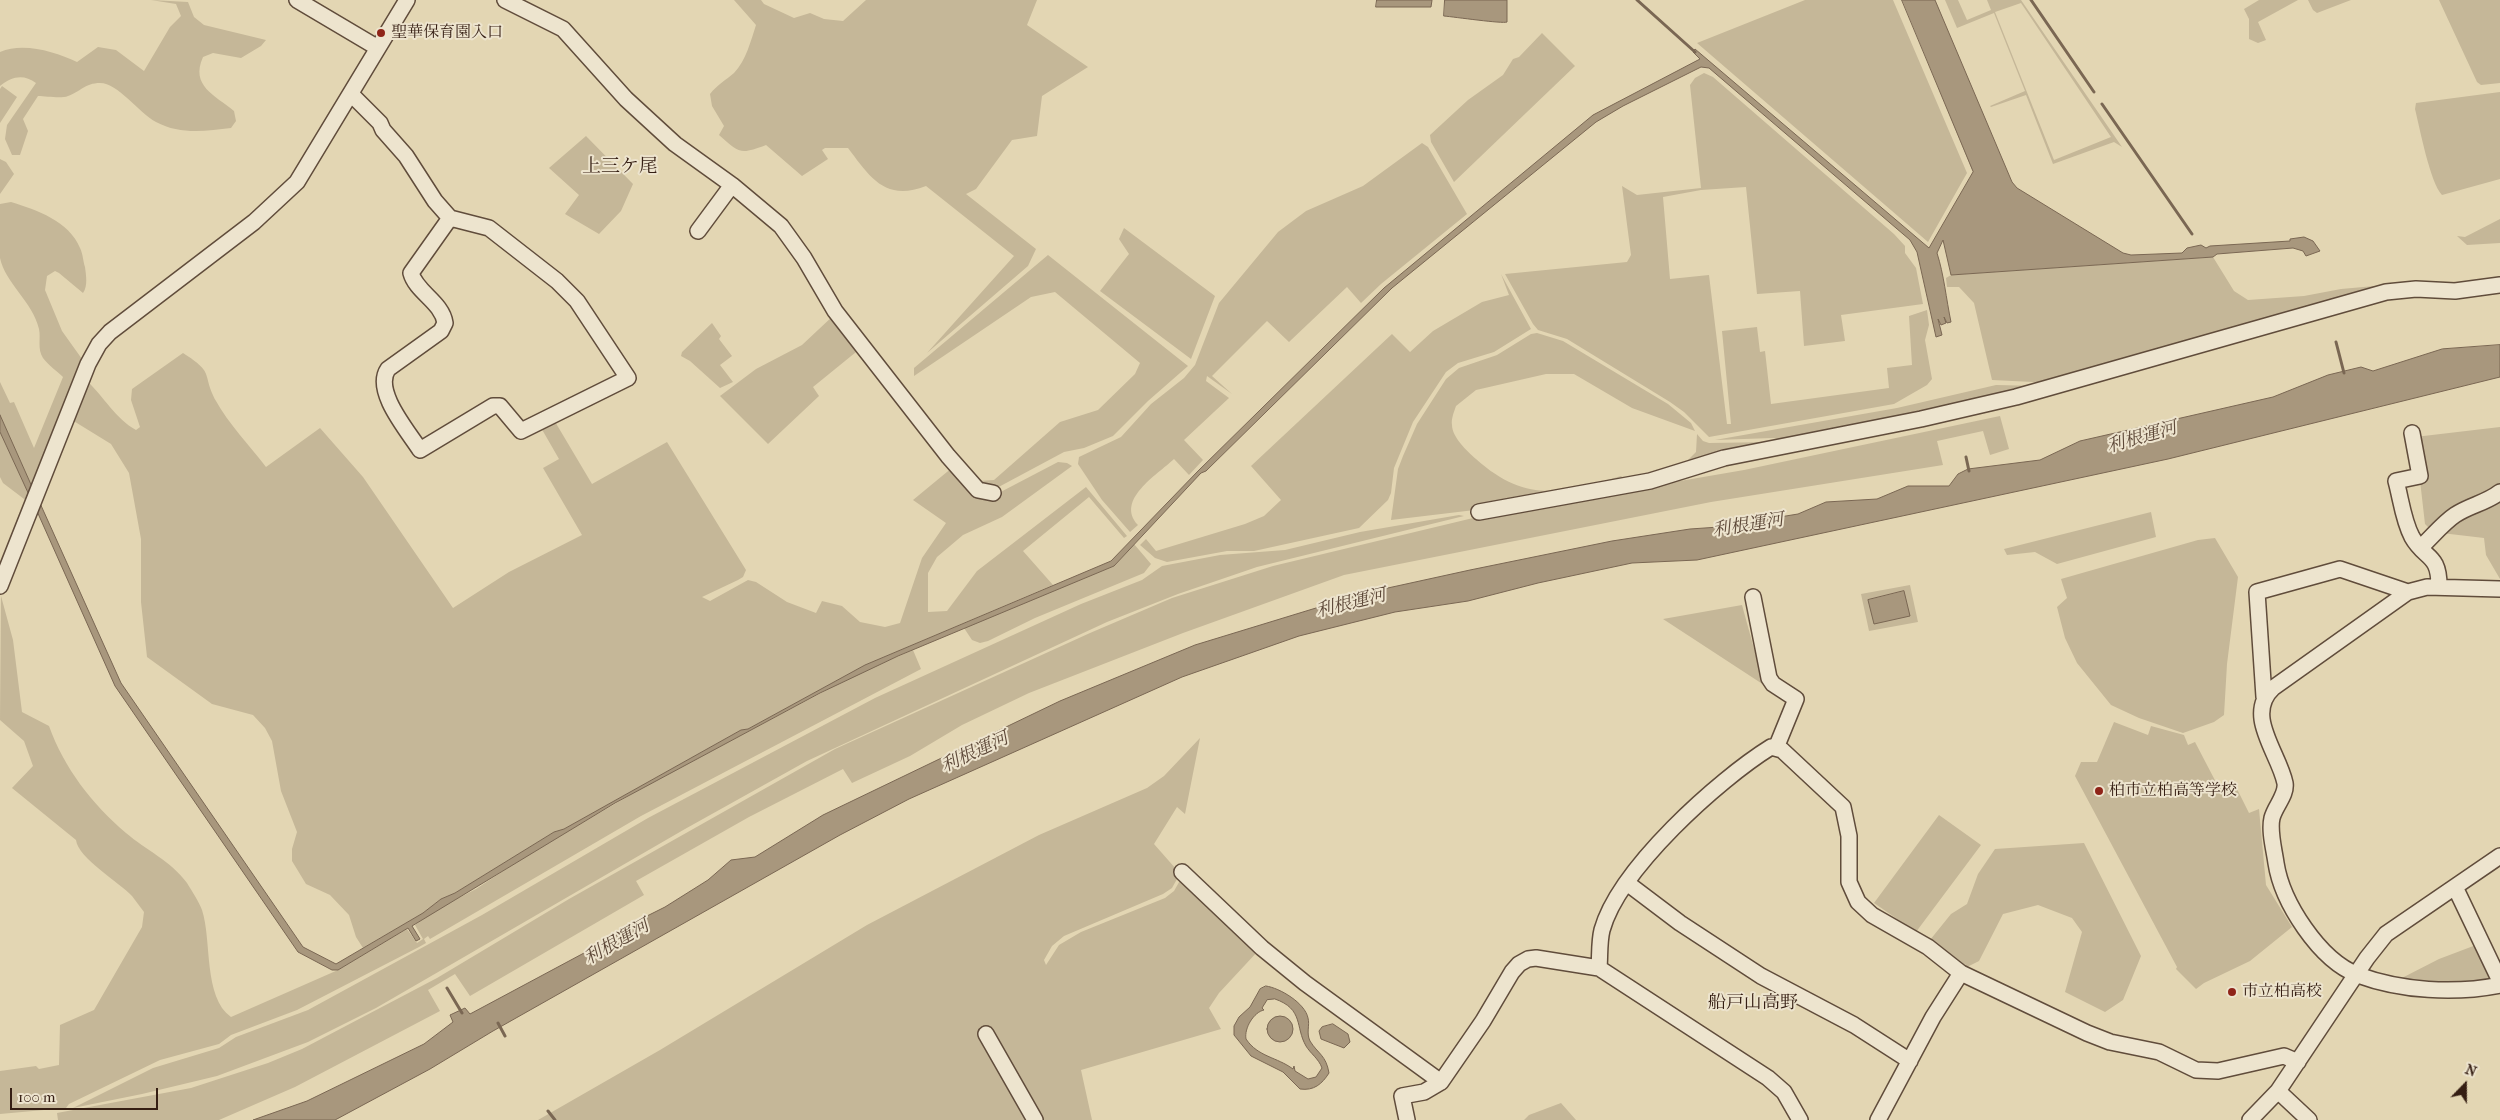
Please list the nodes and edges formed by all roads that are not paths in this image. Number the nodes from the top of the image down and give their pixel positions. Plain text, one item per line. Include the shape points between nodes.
1 (297, 0) edge
2 (408, 0) edge
3 (505, 0) edge
4 (378, 48) junction
5 (352, 95) junction
6 (732, 185) junction
7 (450, 218) junction
8 (698, 230) dead end
9 (2500, 285) edge
10 (2412, 433) dead end
11 (2500, 492) edge
12 (993, 493) dead end
13 (1479, 512) dead end
14 (2421, 547) junction
15 (0, 586) edge
16 (2439, 586) junction
17 (2500, 590) edge
18 (2408, 592) junction
19 (1753, 597) dead end
20 (2264, 697) junction
21 (1776, 748) junction
22 (2500, 856) edge
23 (1182, 872) dead end
24 (1627, 883) junction
25 (2456, 888) junction
26 (1599, 968) junction
27 (1961, 973) junction
28 (2357, 974) junction
29 (2500, 983) edge
30 (986, 1034) dead end
31 (1910, 1062) junction
32 (2298, 1062) junction
33 (1441, 1082) junction
34 (2278, 1091) junction
35 (1035, 1120) edge
36 (1407, 1120) edge
37 (1800, 1120) edge
38 (1878, 1120) edge
39 (2250, 1120) edge
40 (2309, 1120) edge

1 - 4 street
2 - 4 street
3 - 6 street via 563,29 626,99 675,144
4 - 5 street
5 - 7 street via 380,123
5 - 15 street via 286,194 99,344 88,364
6 - 8 street
6 - 12 street via 781,226 835,311 948,456 978,490
7 - 7 street via 411,272 413,281 442,314 445,323 441,331 388,369 384,377 388,400 420,450 493,406 500,406 521,431 628,378 577,301 557,281 489,228
9 - 13 street via 2454,292 2416,289 2386,292 2016,397 1724,458 1650,481
10 - 14 street via 2420,476 2396,481 2408,527
11 - 14 street via 2453,516
14 - 16 street via 2436,562
16 - 17 street
16 - 18 street
18 - 20 street
18 - 20 street via 2340,569 2257,592
19 - 21 street via 1769,678 1796,699
20 - 28 street via 2262,708 2266,735 2285,783 2272,820 2280,882 2309,934 2335,960
21 - 24 street via 1763,752 1680,821 1653,848
21 - 27 street via 1843,807 1849,836 1849,882 1858,902 1872,915 1928,947
22 - 25 street
23 - 33 street via 1262,948 1305,983
24 - 26 street via 1602,932
24 - 31 street via 1680,924 1761,976 1854,1025
25 - 28 street via 2386,934
25 - 29 street
26 - 33 street via 1536,958 1519,964
26 - 37 street via 1768,1078 1790,1100
27 - 31 street
27 - 32 street via 2087,1033 2110,1042 2159,1052 2196,1070 2218,1071 2284,1056
28 - 29 street via 2401,985 2431,988 2478,989
28 - 32 street
30 - 35 street
31 - 38 street
32 - 34 street
33 - 36 street via 1424,1092 1402,1096
34 - 39 street
34 - 40 street

